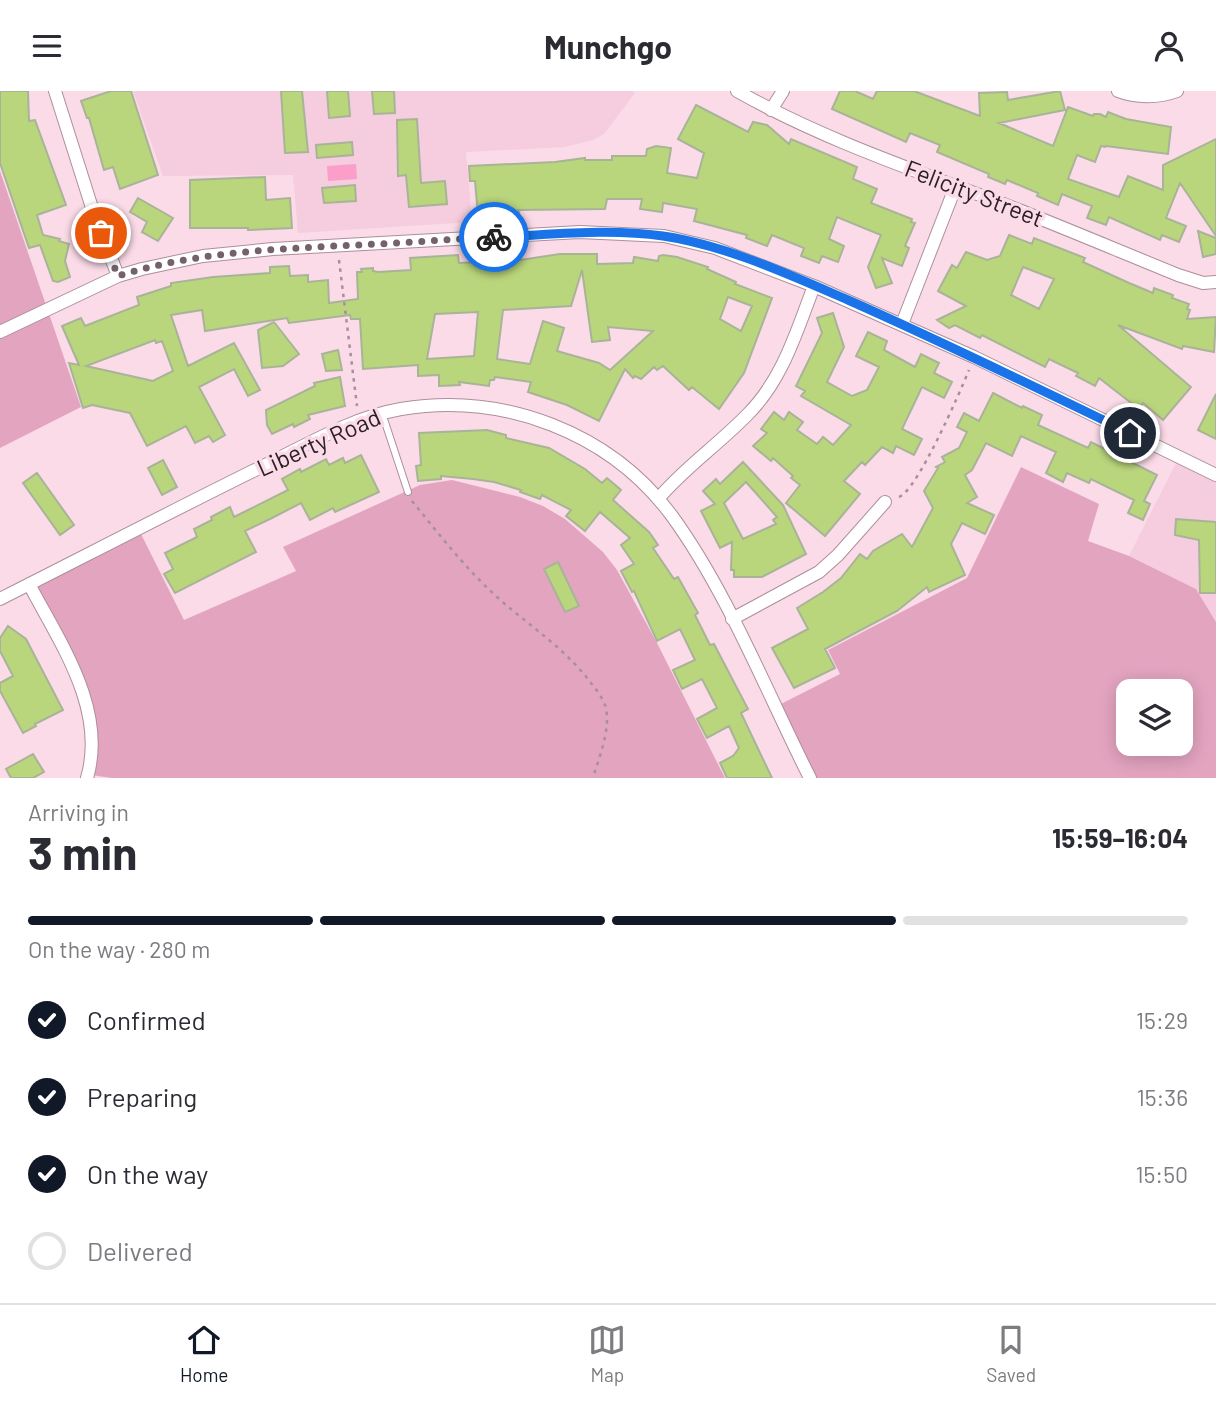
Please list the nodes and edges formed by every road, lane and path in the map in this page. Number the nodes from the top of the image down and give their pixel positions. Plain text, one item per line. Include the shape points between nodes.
1 (55, 91) edge
2 (737, 91) edge
3 (783, 91) edge
4 (1118, 91) edge
5 (1177, 91) edge
6 (771, 110) junction
7 (955, 188) junction
8 (337, 246) junction
9 (118, 276) junction
10 (1216, 282) edge
11 (814, 286) junction
12 (902, 324) junction
13 (0, 332) edge
14 (974, 357) junction
15 (382, 413) junction
16 (359, 421) junction
17 (1216, 475) edge
18 (408, 492) joint
19 (658, 499) junction
20 (885, 502) joint
21 (29, 584) junction
22 (0, 599) edge
23 (732, 619) junction
24 (87, 778) edge
25 (593, 778) edge
26 (810, 778) edge

1 - 9 street
2 - 6 street, Felicity Street
3 - 6 street
4 - 5 street via 1142,96
6 - 7 street, Felicity Street
7 - 10 street, Felicity Street via 1178,275
7 - 12 street
8 - 9 street via 203,256
8 - 11 street via 580,232 640,233 715,248
8 - 16 path
9 - 13 street
11 - 12 street
11 - 19 street via 785,362 769,387 750,412
12 - 14 street
14 - 17 street
14 - 20 path via 912,486 904,495
15 - 16 street, Liberty Road
15 - 18 lane
15 - 19 street, Liberty Road via 453,406 528,416 605,451
16 - 21 street, Liberty Road
18 - 25 path via 496,596 558,646 597,691 606,717
19 - 23 street, Liberty Road
20 - 23 street via 819,572
21 - 22 street, Liberty Road
21 - 24 street via 85,699 92,727 92,763
23 - 26 street, Liberty Road

